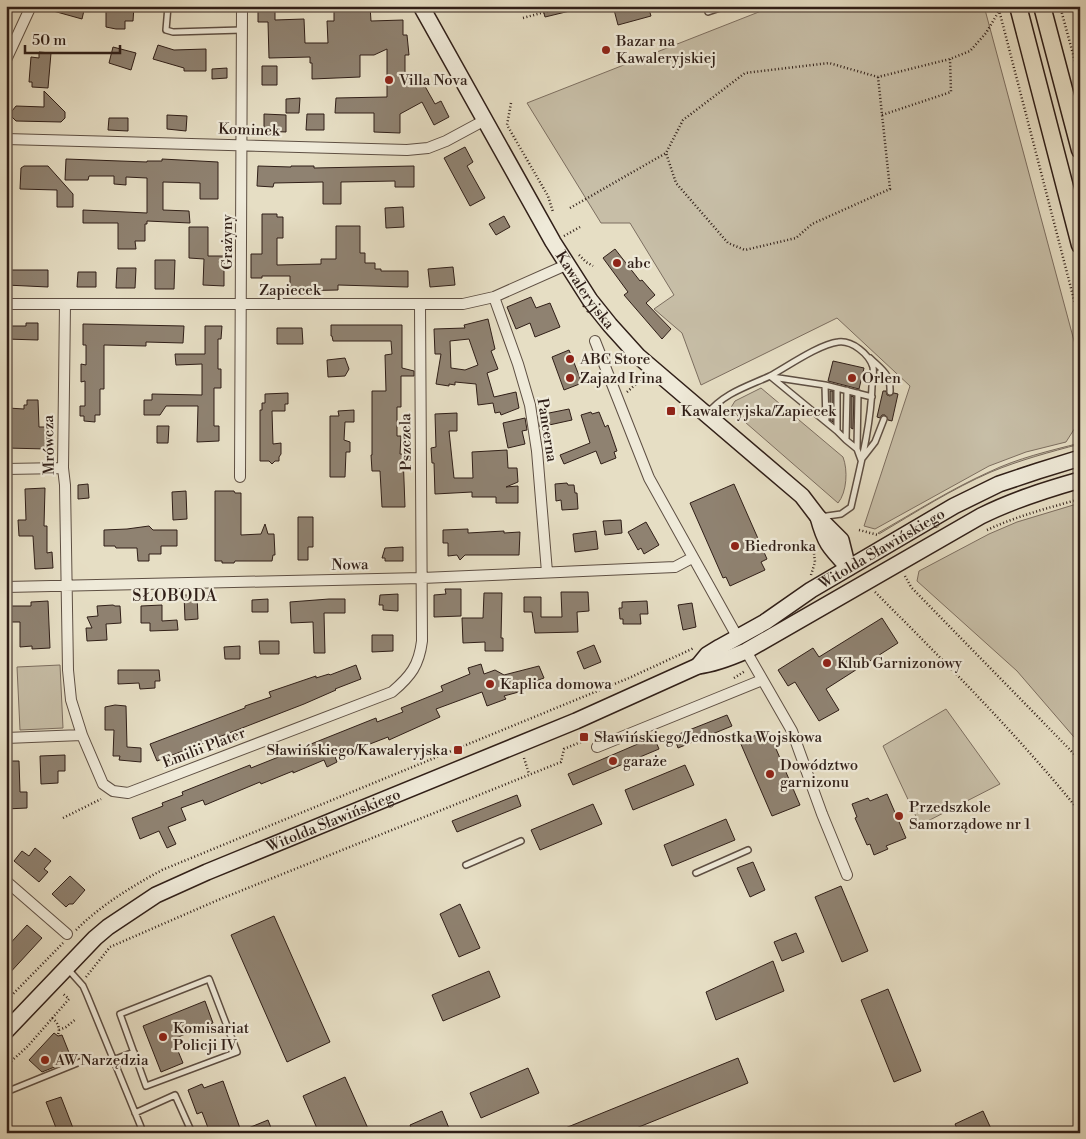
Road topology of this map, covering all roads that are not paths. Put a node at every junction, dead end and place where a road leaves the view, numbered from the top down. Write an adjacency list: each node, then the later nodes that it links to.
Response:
1 (31, 6): 10 (street)
2 (168, 6): 9 (lane)
3 (242, 6): 9 (street, Grażyny)
4 (421, 6): 12 (main road, Kawaleryjska)
5 (726, 6): 8 (lane)
6 (1018, 6): 16 (main road)
7 (1042, 6): 15 (main road)
8 (708, 12)
9 (242, 30): 14 (street, Grażyny)
10 (10, 45): 11 (street)
11 (6, 60)
12 (485, 120): 14 (street, Kominek); 17 (main road, Kawaleryjska)
13 (6, 139): 14 (street, Kominek)
14 (242, 144): 21 (street, Grażyny)
15 (1080, 150)
16 (1080, 244)
17 (566, 265): 18 (street, Zapiecek); 32 (main road, Kawaleryjska)
18 (494, 297): 22 (street, Zapiecek); 47 (street, Pancerna)
19 (6, 304): 20 (street, Zapiecek)
20 (65, 304): 21 (street, Zapiecek); 40 (street, Mrówcza)
21 (241, 304): 22 (street, Zapiecek); 42 (street, Grażyny)
22 (420, 305): 48 (street, Pszczela)
23 (595, 341): 45 (street, Kawaleryjska)
24 (867, 356): 25 (lane); 29 (lane); 31 (lane)
25 (770, 376): 26 (lane); 32 (lane); 34 (lane)
26 (825, 385): 27 (lane); 34 (lane)
27 (837, 388): 28 (lane); 35 (lane)
28 (847, 390): 30 (lane); 36 (lane)
29 (890, 392)
30 (858, 393): 31 (lane); 37 (lane)
31 (872, 397): 39 (lane)
32 (706, 414): 44 (main road, Kawaleryjska)
33 (884, 419): 39 (lane)
34 (826, 422): 35 (lane)
35 (837, 431): 36 (lane)
36 (846, 440): 37 (lane)
37 (857, 449): 39 (lane)
38 (1080, 458): 46 (main road, Witolda Sławińskiego)
39 (862, 460): 44 (lane)
40 (63, 468): 41 (street); 49 (street, Mrówcza)
41 (6, 469)
42 (240, 477)
43 (1080, 480): 51 (main road, Witolda Sławińskiego)
44 (818, 517): 46 (main road, Kawaleryjska)
45 (692, 558): 47 (street, Nowa); 52 (street, Kawaleryjska)
46 (848, 568): 51 (main road, Kawaleryjska); 52 (main road, Witolda Sławińskiego)
47 (547, 572): 48 (street, Nowa)
48 (422, 578): 49 (street, Nowa); 56 (street, Emilii Plater)
49 (67, 585): 50 (street, Nowa); 56 (street, Emilii Plater)
50 (6, 586)
51 (865, 587): 53 (main road, Witolda Sławińskiego)
52 (738, 638): 53 (main road); 54 (main road, Witolda Sławińskiego)
53 (746, 651): 54 (main road, Witolda Sławińskiego); 55 (street)
54 (698, 666): 66 (main road, Witolda Sławińskiego)
55 (761, 678): 58 (street); 63 (street)
56 (82, 735): 57 (street)
57 (6, 738)
58 (597, 747)
59 (521, 841): 61 (lane)
60 (748, 850): 62 (lane)
61 (466, 865)
62 (696, 873)
63 (847, 875)
64 (6, 880): 65 (street)
65 (66, 934)
66 (67, 967): 67 (main road, Witolda Sławińskiego); 69 (lane)
67 (6, 1031)
68 (134, 1052): 68 (lane); 69 (lane)
69 (113, 1060): 72 (lane)
70 (80, 1062): 71 (lane)
71 (6, 1092)
72 (135, 1113): 73 (lane); 74 (lane)
73 (141, 1127)
74 (192, 1133)

